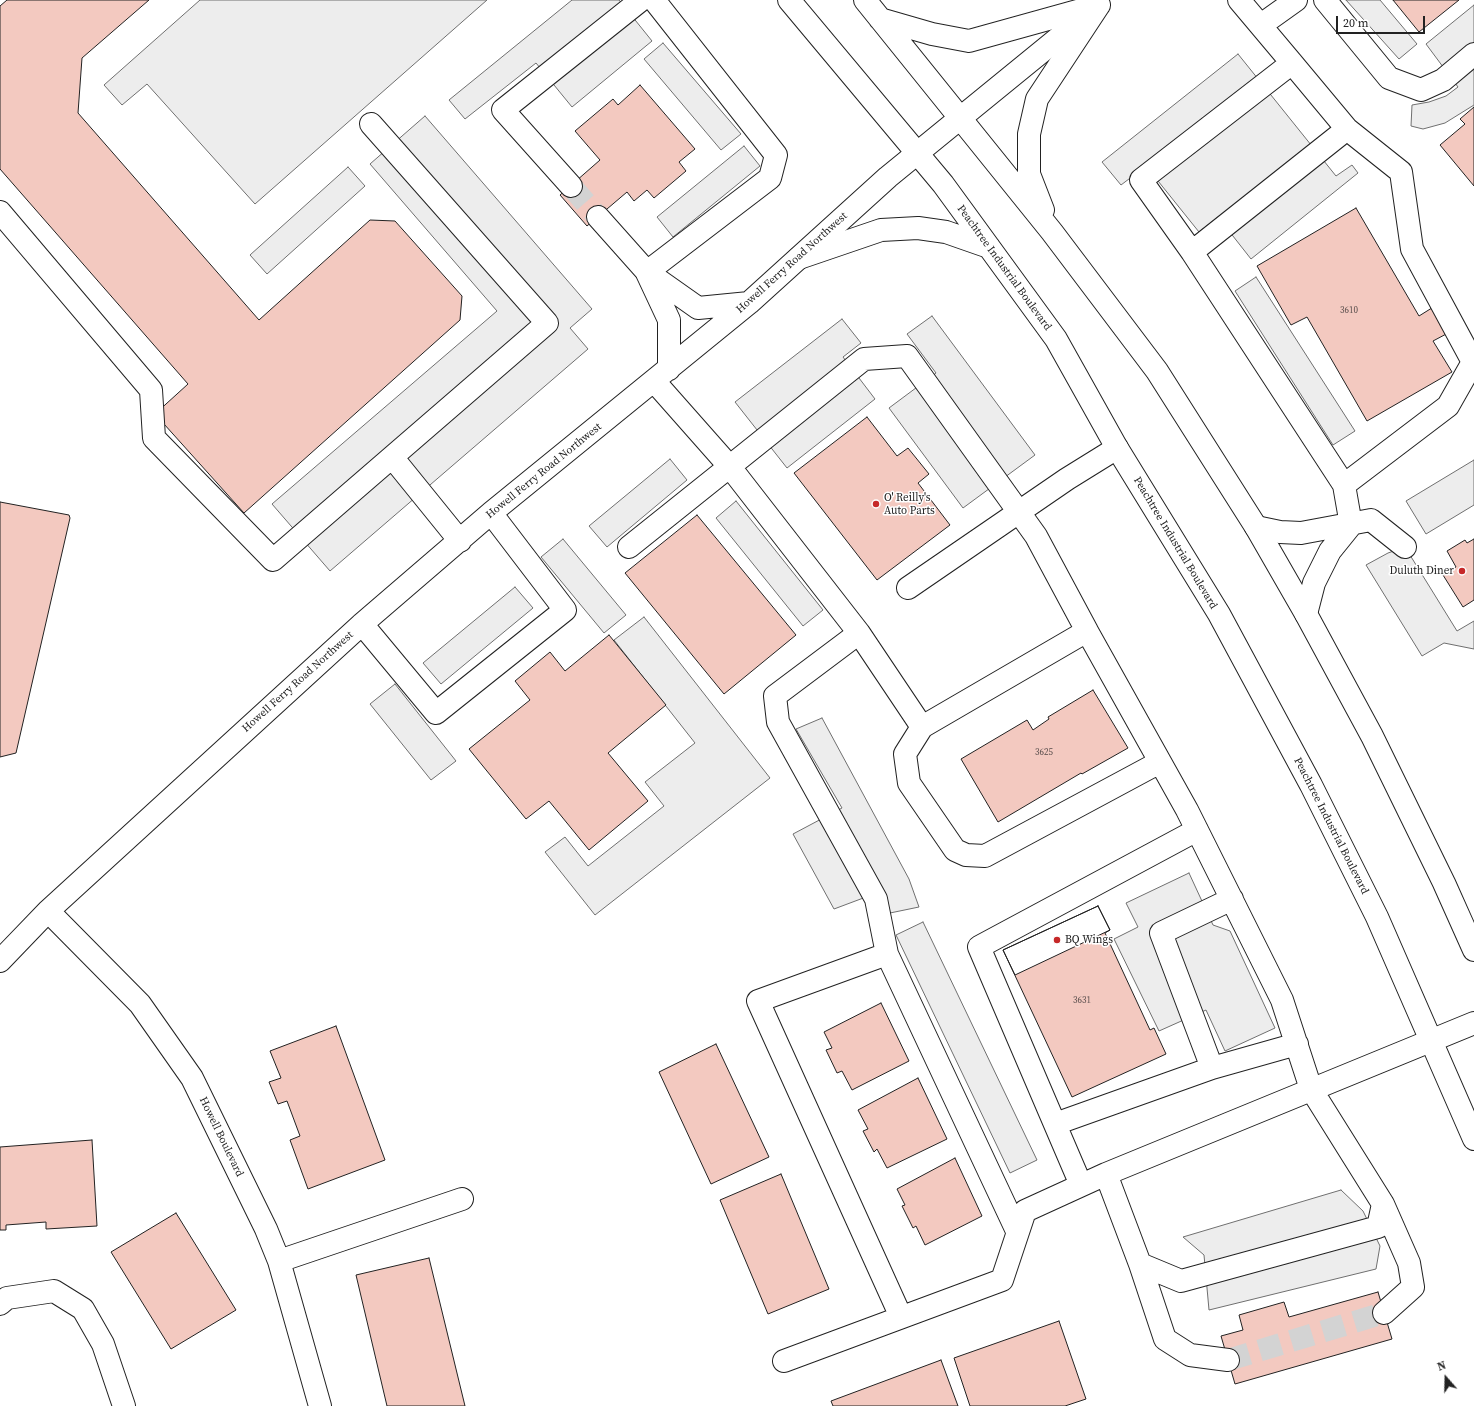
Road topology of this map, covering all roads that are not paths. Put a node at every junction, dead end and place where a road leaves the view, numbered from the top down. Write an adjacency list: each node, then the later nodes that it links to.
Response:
1 (641, 0): 17 (main road)
2 (654, 0): 24 (main road)
3 (789, 0): 16 (main road, Peachtree Industrial Boulevard)
4 (865, 0): 9 (main road)
5 (1239, 0): 10 (main road)
6 (1296, 0): 10 (main road)
7 (1325, 0): 11 (main road)
8 (1101, 2): 9 (main road); 13 (main road, Howell Ferry Road Northwest); 20 (main road)
9 (880, 19): 13 (main road)
10 (1261, 26): 12 (main road)
11 (1474, 54)
12 (1292, 63): 15 (main road); 22 (main road)
13 (959, 117): 16 (main road, Howell Ferry Road Northwest); 20 (main road)
14 (371, 124): 28 (main road)
15 (1347, 130): 22 (main road); 30 (main road)
16 (917, 153): 21 (main road, Peachtree Industrial Boulevard); 23 (main road, Howell Ferry Road Northwest)
17 (571, 186)
18 (0, 212): 28 (main road)
19 (598, 217): 24 (main road)
20 (1052, 232): 34 (main road)
21 (989, 247): 23 (main road); 27 (main road, Peachtree Industrial Boulevard)
22 (1192, 252): 30 (main road)
23 (799, 258): 25 (main road, Howell Ferry Road Northwest)
24 (647, 272): 25 (main road); 26 (main road)
25 (749, 303): 26 (main road, Howell Ferry Road Northwest)
26 (662, 375): 29 (main road); 32 (main road, Howell Ferry Road Northwest)
27 (1117, 448): 31 (main road); 52 (main road, Peachtree Industrial Boulevard)
28 (392, 457): 35 (main road)
29 (730, 467): 31 (main road); 36 (main road); 42 (main road)
30 (1344, 485): 33 (main road)
31 (1019, 512): 38 (main road); 41 (main road)
32 (491, 513): 35 (main road, Howell Ferry Road Northwest); 40 (main road)
33 (1351, 525): 34 (main road); 37 (main road); 39 (main road)
34 (1256, 527): 39 (main road)
35 (460, 541): 40 (main road, Howell Ferry Road Northwest)
36 (629, 546)
37 (1405, 546)
38 (908, 588)
39 (1306, 614): 48 (main road)
40 (362, 624): 47 (main road, Howell Ferry Road Northwest)
41 (1087, 631): 43 (main road); 44 (main road)
42 (859, 633): 43 (main road); 49 (main road)
43 (922, 727): 44 (main road)
44 (1160, 762): 45 (main road)
45 (1197, 830): 46 (main road); 56 (main road)
46 (1232, 899): 53 (main road); 54 (main road)
47 (48, 911): 50 (main road, Howell Ferry Road Northwest); 63 (main road, Howell Boulevard)
48 (1474, 950)
49 (887, 954): 62 (main road); 67 (main road)
50 (0, 961)
51 (1474, 1023): 52 (main road)
52 (1432, 1040): 55 (main road); 57 (main road, Peachtree Industrial Boulevard)
53 (1297, 1044): 54 (main road); 55 (main road)
54 (1212, 1068): 56 (main road)
55 (1311, 1089): 58 (main road); 61 (main road)
56 (1055, 1124): 59 (main road)
57 (1474, 1139)
58 (1106, 1174): 59 (main road); 64 (main road)
59 (1081, 1185): 62 (main road)
60 (462, 1199): 63 (main road)
61 (1383, 1204): 64 (main road); 66 (main road)
62 (1018, 1231): 67 (main road)
63 (279, 1261): 71 (main road, Howell Boulevard)
64 (1140, 1264): 68 (main road)
65 (0, 1304): 70 (main road)
66 (1384, 1313)
67 (901, 1317): 69 (main road)
68 (1228, 1360)
69 (784, 1361)
70 (124, 1406)
71 (320, 1406)

